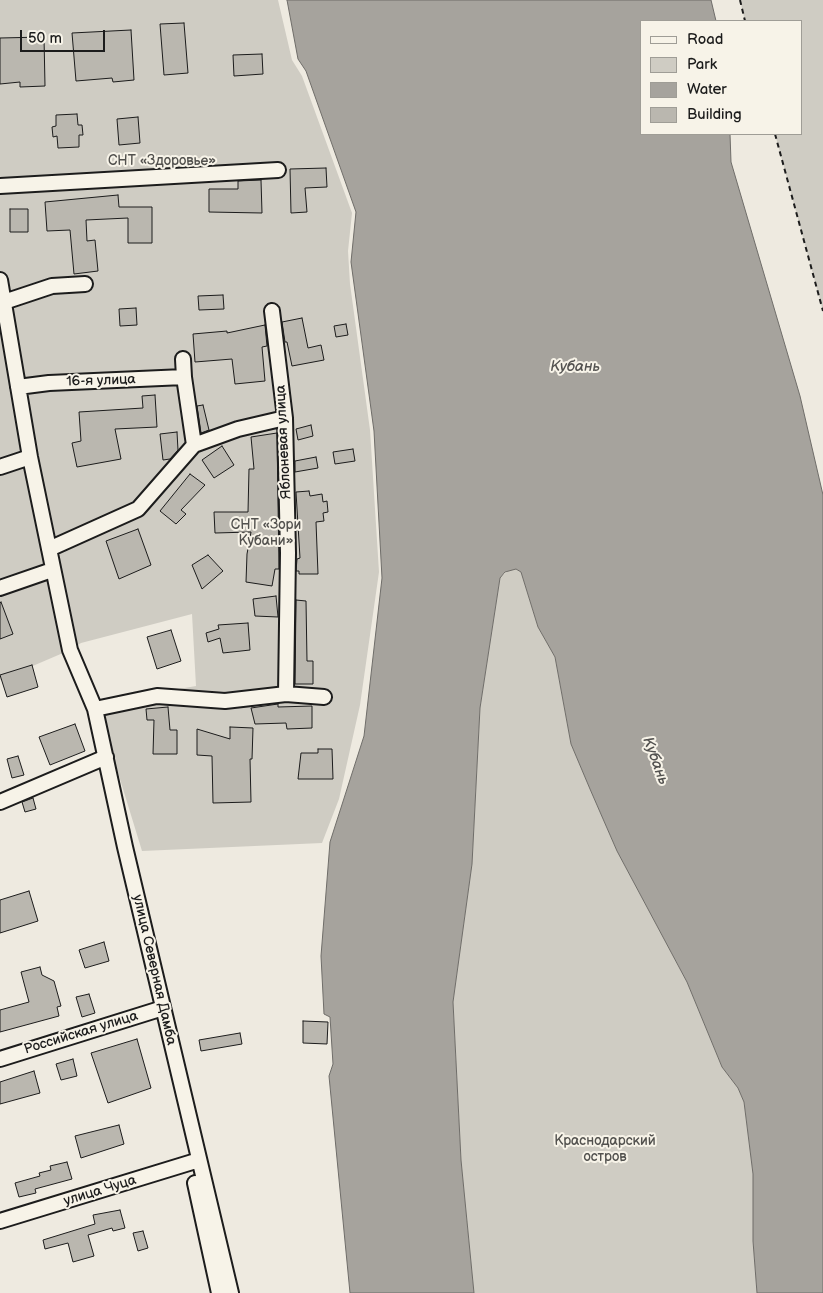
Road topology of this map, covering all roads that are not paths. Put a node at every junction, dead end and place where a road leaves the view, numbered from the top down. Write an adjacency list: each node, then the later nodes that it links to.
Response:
1 (278, 170): 2 (street)
2 (0, 186)
3 (0, 280): 5 (street, улица Северная Дамба)
4 (85, 284): 5 (street)
5 (4, 302): 7 (street, улица Северная Дамба)
6 (272, 311): 11 (street, Яблоневая улица)
7 (6, 352): 10 (street, улица Северная Дамба)
8 (183, 359): 9 (street)
9 (184, 377): 10 (street, 16-я улица); 12 (street)
10 (18, 387): 13 (street, улица Северная Дамба)
11 (285, 418): 12 (street); 18 (street, Яблоневая улица)
12 (194, 445): 15 (street)
13 (30, 456): 14 (street); 15 (street, улица Северная Дамба)
14 (0, 467)
15 (49, 549): 16 (street, улица Северная Дамба)
16 (52, 570): 17 (street); 20 (street, улица Северная Дамба)
17 (0, 588)
18 (286, 694): 19 (street); 20 (street)
19 (324, 697)
20 (95, 709): 21 (street, улица Северная Дамба)
21 (106, 757): 22 (street); 23 (street, улица Северная Дамба)
22 (0, 802)
23 (163, 1008): 24 (street, Российская улица); 25 (street, улица Северная Дамба)
24 (0, 1059)
25 (199, 1160): 26 (street, улица Чуца); 27 (street, улица Северная Дамба)
26 (0, 1221)
27 (220, 1292)

